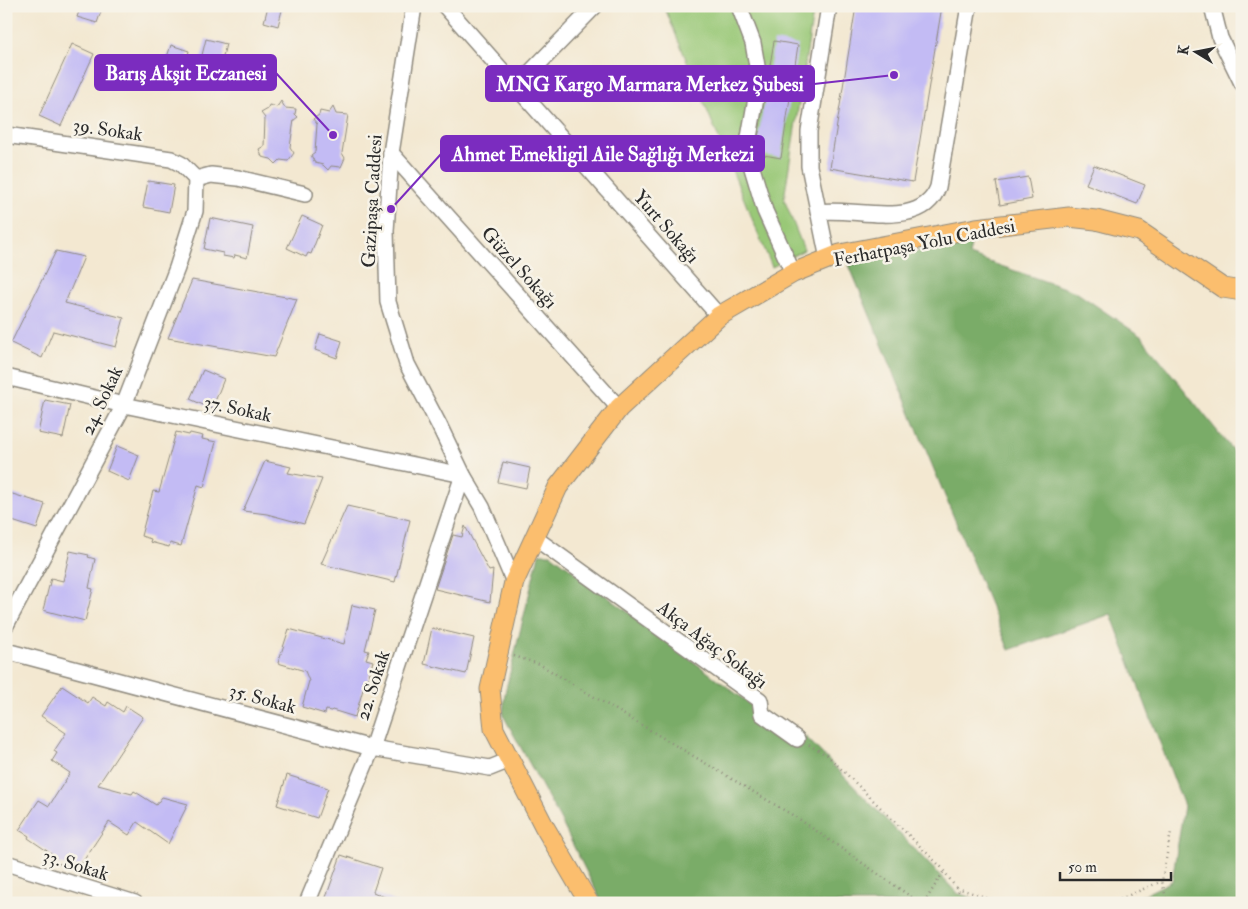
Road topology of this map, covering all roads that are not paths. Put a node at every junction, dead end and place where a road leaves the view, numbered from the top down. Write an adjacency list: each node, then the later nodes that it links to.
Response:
1 (414, 6): 11 (street, Gazipaşa Caddesi)
2 (445, 6): 9 (street, Yurt Sokağı)
3 (595, 6): 9 (street)
4 (739, 6): 16 (street)
5 (829, 6): 14 (street)
6 (970, 6): 14 (street)
7 (1212, 6): 8 (street)
8 (1242, 83)
9 (516, 86): 18 (street, Yurt Sokağı)
10 (6, 134): 12 (street, 39. Sokak)
11 (391, 154): 21 (street, Güzel Sokağı); 22 (street, Gazipaşa Caddesi)
12 (196, 179): 13 (street); 20 (street, 24. Sokak)
13 (305, 194)
14 (818, 212): 15 (street)
15 (828, 259): 16 (main road, Ferhatpaşa Yolu Caddesi); 17 (main road, Ferhatpaşa Yolu Caddesi)
16 (793, 273): 18 (main road, Ferhatpaşa Yolu Caddesi)
17 (1242, 291)
18 (719, 316): 21 (main road, Ferhatpaşa Yolu Caddesi)
19 (6, 376): 20 (street, 37. Sokak)
20 (124, 405): 22 (street, 37. Sokak); 25 (street, 24. Sokak)
21 (619, 408): 23 (main road, Ferhatpaşa Yolu Caddesi)
22 (463, 475): 24 (street, Gazipaşa Caddesi); 28 (street, 22. Sokak)
23 (535, 538): 24 (main road, Ferhatpaşa Yolu Caddesi); 27 (street, Akça Ağaç Sokağı)
24 (514, 582): 29 (main road, Ferhatpaşa Yolu Caddesi)
25 (6, 625)
26 (6, 651): 28 (street, 35. Sokak)
27 (797, 739)
28 (372, 748): 29 (street, 35. Sokak); 32 (street, 22. Sokak)
29 (510, 760): 33 (main road, Ferhatpaşa Yolu Caddesi)
30 (6, 863): 31 (street, 33. Sokak)
31 (135, 903)
32 (307, 903)
33 (589, 903)

